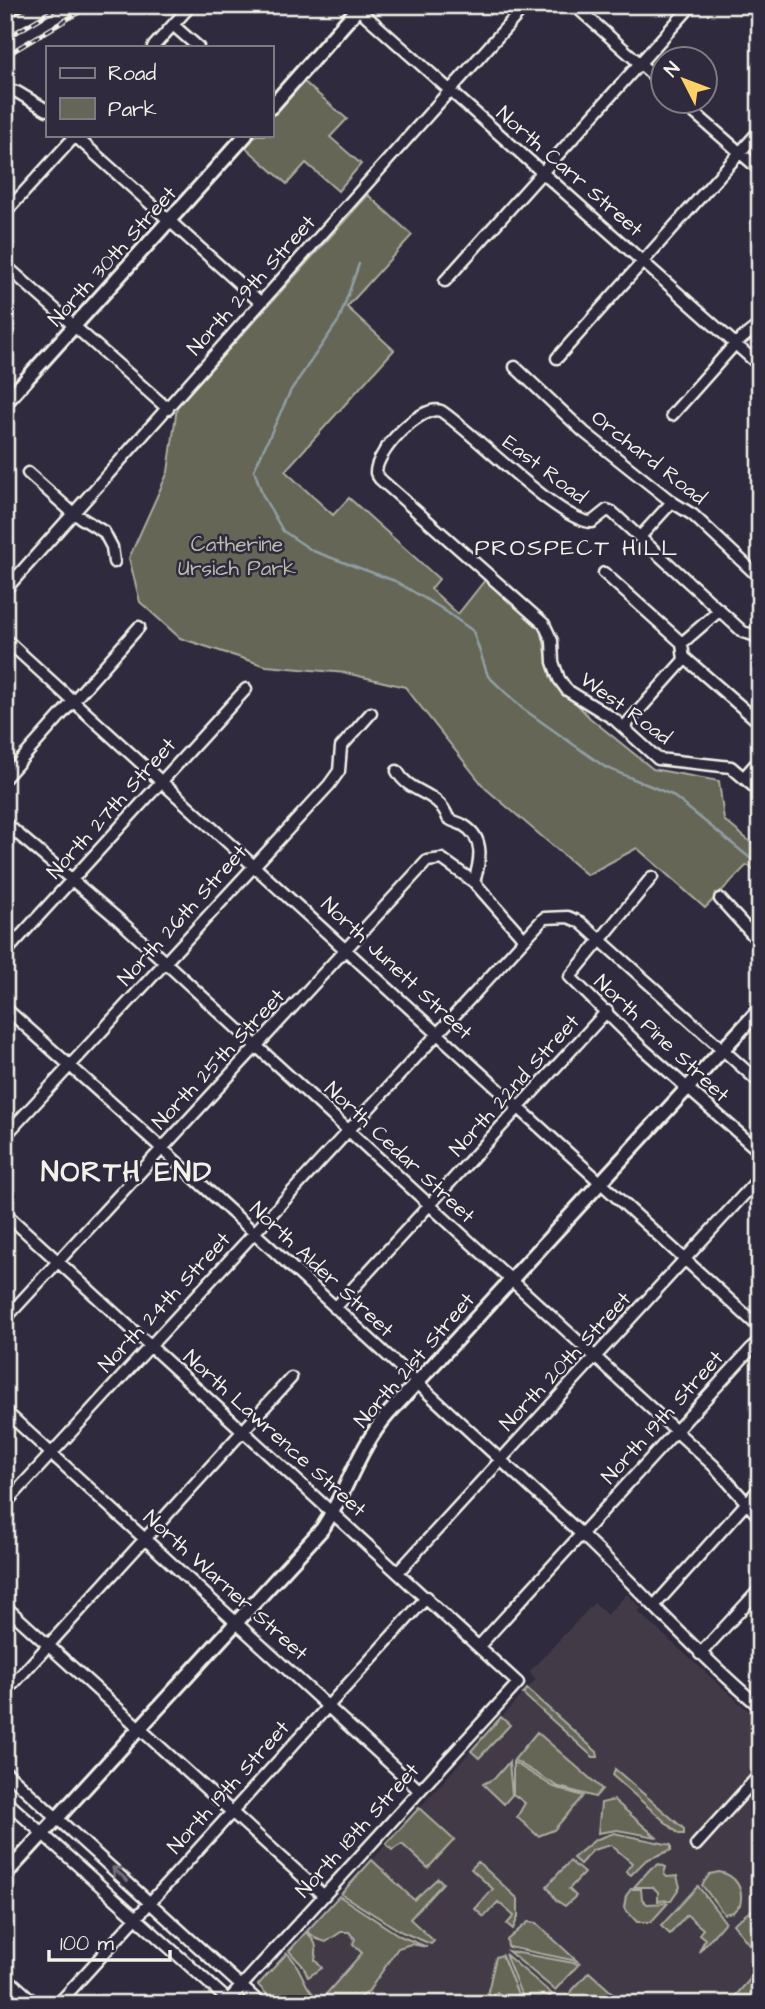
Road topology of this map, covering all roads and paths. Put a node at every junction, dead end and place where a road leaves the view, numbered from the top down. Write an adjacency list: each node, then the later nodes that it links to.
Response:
1 (46, 5): 8 (main road)
2 (191, 5): 7 (street)
3 (526, 5): 14 (street, North 29th Street)
4 (574, 5): 11 (street)
5 (692, 5): 11 (street)
6 (358, 6): 14 (street, North Carr Street); 15 (main road)
7 (173, 25): 9 (street); 10 (street)
8 (5, 29)
9 (154, 46)
10 (197, 46)
11 (639, 64): 12 (street); 24 (street)
12 (650, 74)
13 (5, 89): 16 (street)
14 (449, 91): 24 (street, North Carr Street); 30 (street, North 29th Street)
15 (273, 105)
16 (46, 109)
17 (698, 116): 22 (street)
18 (760, 130): 22 (street)
19 (74, 136): 25 (street)
20 (76, 136): 26 (street)
21 (245, 136): 26 (main road, North 30th Street)
22 (740, 153): 23 (street); 27 (street)
23 (760, 170)
24 (542, 173): 27 (street, North Carr Street); 29 (street)
25 (5, 213)
26 (170, 221): 30 (street); 32 (main road, North 30th Street)
27 (643, 261): 33 (street, North Carr Street); 34 (street)
28 (5, 265): 32 (street)
29 (444, 281)
30 (261, 303): 38 (street, North 29th Street)
31 (760, 324): 33 (street)
32 (74, 326): 37 (main road, North 30th Street); 38 (street)
33 (736, 344): 35 (street, North Carr Street); 39 (street)
34 (556, 358)
35 (760, 366)
36 (515, 367): 42 (street, Orchard Road)
37 (5, 403)
38 (168, 409): 43 (street, North 29th Street)
39 (672, 415)
40 (28, 473): 43 (street)
41 (376, 473): 44 (street, East Road); 59 (street, West Road)
42 (672, 502): 44 (street); 47 (street, Orchard Road)
43 (73, 513): 45 (street); 48 (street, North 29th Street)
44 (640, 537): 49 (street, East Road)
45 (114, 562)
46 (604, 573): 53 (street)
47 (760, 578)
48 (5, 590)
49 (720, 610): 51 (street, East Road); 53 (street)
50 (139, 627): 56 (street)
51 (760, 637)
52 (5, 639): 56 (street, North Junett Street)
53 (682, 643): 54 (street)
54 (685, 658): 58 (street); 59 (street)
55 (246, 689): 64 (street, North 27th Street)
56 (74, 701): 63 (street); 64 (street, North Junett Street)
57 (371, 713): 67 (street, North 26th Street)
58 (760, 723)
59 (624, 727): 62 (street, West Road)
60 (760, 759): 62 (street)
61 (397, 771): 70 (street)
62 (745, 776): 65 (street)
63 (5, 778)
64 (162, 780): 67 (street, North Junett Street); 69 (street, North 27th Street)
65 (760, 792)
66 (5, 823): 69 (street, North Cedar Street)
67 (255, 864): 75 (street, North Junett Street); 77 (street, North 26th Street)
68 (652, 877): 72 (street)
69 (71, 880): 76 (street, North 27th Street); 77 (street, North Cedar Street)
70 (474, 882): 73 (street); 75 (street, North 25th Street)
71 (720, 899): 74 (street)
72 (600, 938): 73 (street, North 24th Street); 80 (street, North Pine Street); 83 (street)
73 (524, 939): 81 (street, North 24th Street)
74 (760, 943)
75 (346, 948): 81 (street, North Junett Street); 82 (street, North 25th Street)
76 (5, 953)
77 (164, 965): 82 (street, North Cedar Street); 84 (street, North 26th Street)
78 (5, 1007): 84 (street, North Alder Street)
79 (760, 1009): 83 (main road, North 21st Street)
80 (607, 1012): 86 (street, North Pine Street); 87 (street, North 22nd Street)
81 (438, 1033): 87 (street, North Junett Street); 88 (street, North 24th Street)
82 (256, 1045): 88 (street, North Cedar Street); 90 (street, North 25th Street)
83 (722, 1050): 85 (street); 86 (main road, North 21st Street)
84 (69, 1065): 89 (street, North 26th Street); 90 (street, North Alder Street)
85 (760, 1083)
86 (687, 1088): 91 (street, North Pine Street); 93 (main road, North 21st Street)
87 (519, 1107): 93 (street, North Junett Street); 94 (street, North 22nd Street)
88 (347, 1131): 94 (street, North Cedar Street); 96 (street, North 24th Street)
89 (5, 1136)
90 (162, 1148): 96 (street, North Alder Street); 98 (street, North 25th Street)
91 (760, 1152)
92 (760, 1177): 97 (street, North 20th Street)
93 (600, 1184): 97 (street, North Junett Street); 99 (main road, North 21st Street)
94 (430, 1206): 99 (street, North Cedar Street); 100 (street, North 22nd Street)
95 (5, 1213): 98 (street, North Lawrence Street)
96 (254, 1232): 100 (street, North Alder Street); 104 (street, North 24th Street)
97 (685, 1259): 102 (street, North Junett Street); 105 (street, North 20th Street)
98 (58, 1261): 101 (street, North 25th Street); 104 (street, North Lawrence Street)
99 (511, 1281): 105 (street, North Cedar Street); 107 (main road, North 21st Street)
100 (335, 1308): 107 (street, North Alder Street)
101 (5, 1320)
102 (760, 1328)
103 (760, 1339): 110 (street, North 19th Street)
104 (150, 1345): 109 (street, North Lawrence Street); 111 (street, North 24th Street)
105 (594, 1358): 110 (street, North Cedar Street); 112 (street, North 20th Street)
106 (291, 1378): 109 (street)
107 (417, 1384): 112 (street, North Alder Street); 116 (main road, North 21st Street)
108 (5, 1411): 111 (street, North Warner Street)
109 (244, 1430): 116 (street, North Lawrence Street); 119 (street)
110 (675, 1432): 114 (street, North Cedar Street); 118 (street, North 19th Street)
111 (51, 1453): 115 (street, North 24th Street); 119 (street, North Warner Street)
112 (500, 1460): 118 (street, North Alder Street); 120 (street, North 20th Street)
113 (760, 1488): 114 (street)
114 (747, 1502): 117 (street, North Cedar Street); 124 (street)
115 (5, 1504)
116 (334, 1512): 120 (street, North Lawrence Street); 125 (main road, North 21st Street)
117 (760, 1518)
118 (581, 1534): 124 (street, North Alder Street); 127 (street, North 19th Street)
119 (145, 1538): 125 (street, North Warner Street); 126 (street)
120 (399, 1571): 122 (street, North Lawrence Street)
121 (760, 1589): 128 (street)
122 (428, 1597): 127 (street, North Lawrence Street); 131 (street, North 19th Street)
123 (5, 1606): 126 (street)
124 (654, 1606): 128 (street, North Alder Street)
125 (237, 1621): 131 (street, North Warner Street); 133 (main road, North 21st Street)
126 (48, 1645): 130 (street); 133 (street)
127 (481, 1645): 129 (street, North Lawrence Street)
128 (700, 1654): 132 (street, North Alder Street)
129 (518, 1683): 136 (street, North 18th Street)
130 (5, 1693)
131 (329, 1705): 136 (street, North Warner Street); 138 (street, North 19th Street)
132 (760, 1707)
133 (139, 1728): 138 (street); 139 (main road, North 21st Street)
134 (5, 1772): 139 (street)
135 (760, 1774): 141 (street)
136 (419, 1790): 143 (street, North 18th Street)
137 (5, 1800): 140 (street)
138 (231, 1812): 143 (street); 144 (street, North 19th Street)
139 (56, 1818): 140 (main road, North 21st Street); 144 (street, one-way to 139)
140 (43, 1833): 142 (main road, North 21st Street); 145 (street)
141 (696, 1844)
142 (5, 1875)
143 (323, 1895): 147 (street, North 18th Street)
144 (150, 1901): 145 (street, North 19th Street); 147 (street)
145 (136, 1917): 148 (street); 150 (street, North 19th Street)
146 (5, 1976): 149 (street)
147 (242, 1986): 148 (street, North 18th Street); 151 (street)
148 (228, 2003)
149 (36, 2004)
150 (58, 2004)
151 (261, 2004)

